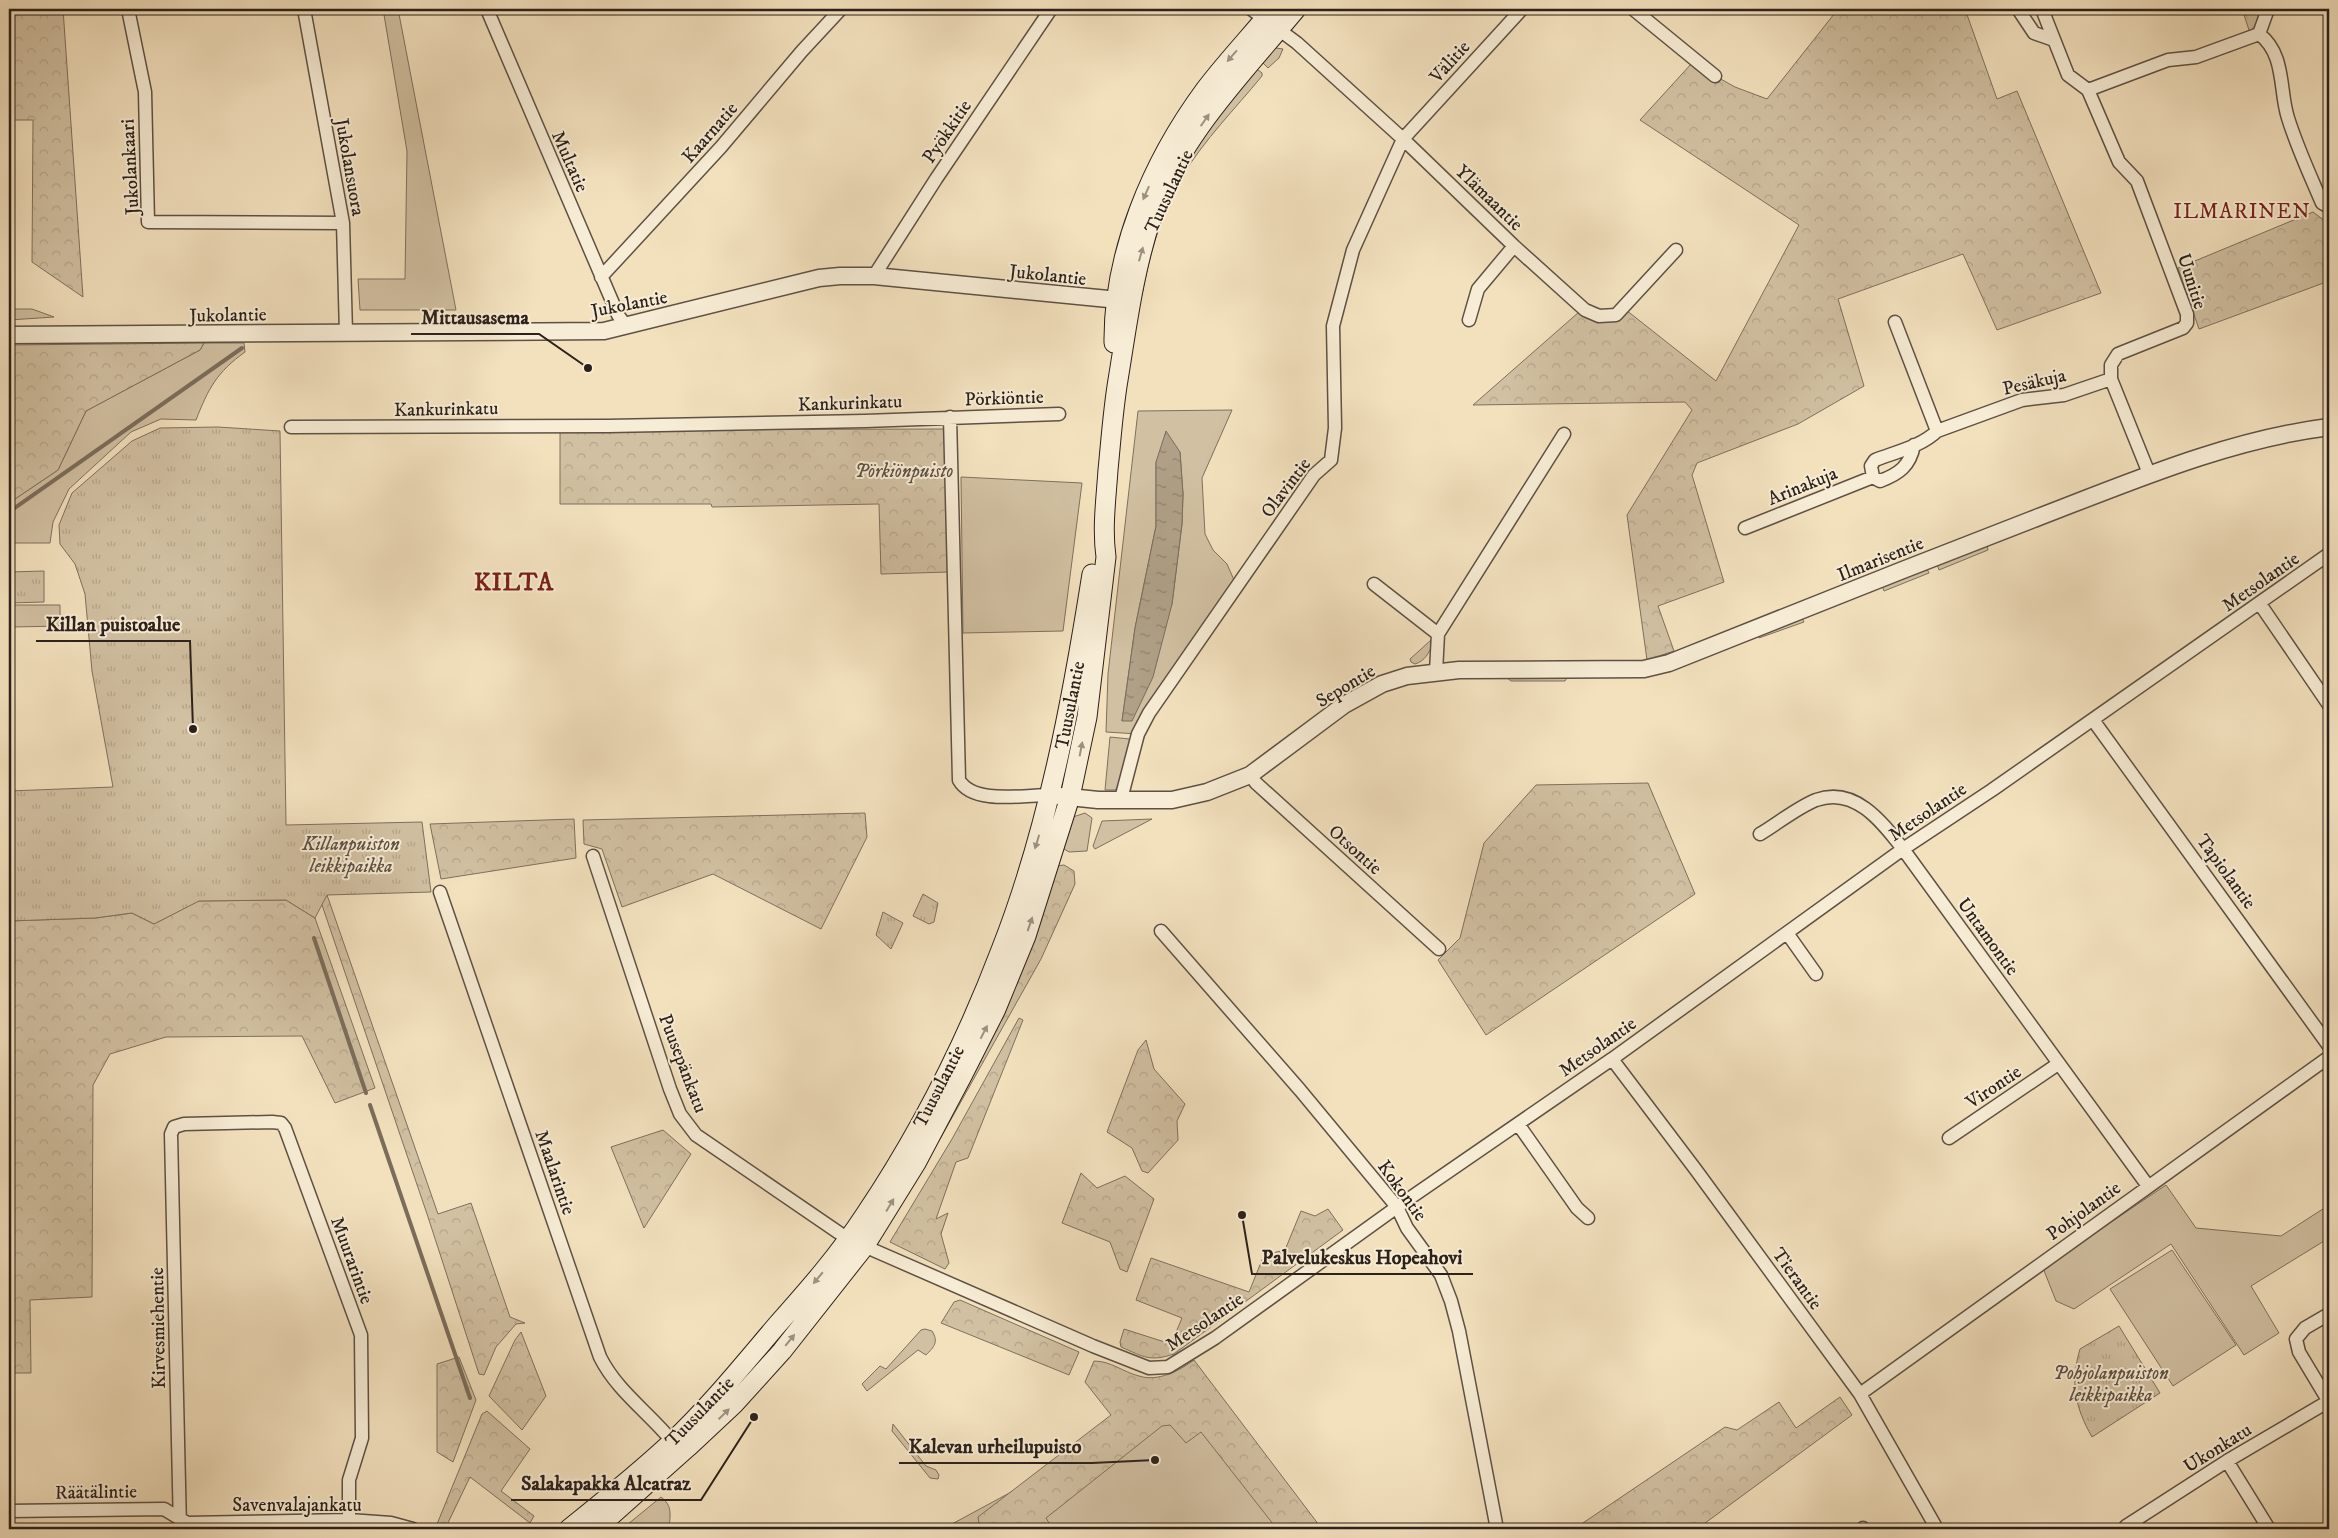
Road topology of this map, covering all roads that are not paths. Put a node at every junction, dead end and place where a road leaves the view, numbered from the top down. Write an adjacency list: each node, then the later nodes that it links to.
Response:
1 (128, 9): 19 (street, Jukolankaari)
2 (304, 9): 19 (street, Jukolansuora)
3 (490, 9): 23 (street, Multatie)
4 (841, 9): 23 (street, Kaarnatie)
5 (1051, 9): 22 (street, Pyökkitie)
6 (1296, 9): 12 (main road, Tuusulantie)
7 (1522, 9): 17 (street, Välitie)
8 (1633, 9): 15 (street)
9 (2018, 9): 14 (street)
10 (2042, 9): 14 (street)
11 (2268, 9): 13 (street)
12 (1267, 17): 17 (street, Ylämaantie); 24 (main road, Tuusulantie)
13 (2259, 34): 16 (street); 18 (street)
14 (2054, 40): 16 (street)
15 (1715, 76)
16 (2088, 90): 30 (street, Uunitie)
17 (1403, 139): 20 (street, Ylämaantie); 52 (street, Olavintie)
18 (2329, 208)
19 (343, 223): 28 (street, Jukolansuora)
20 (1514, 246): 21 (street, Ylämaantie); 25 (street)
21 (1676, 250)
22 (874, 276): 24 (street, Jukolantie); 27 (street, Jukolantie)
23 (601, 277): 27 (street, Multatie)
24 (1124, 301): 41 (main road, Tuusulantie)
25 (1468, 320)
26 (1895, 322): 35 (street)
27 (626, 326): 28 (street, Jukolantie)
28 (346, 333): 29 (street, Jukolantie)
29 (9, 335)
30 (2111, 380): 35 (street, Pesäkuja); 38 (street)
31 (1059, 414): 32 (street, Pörkiöntie)
32 (950, 417): 33 (street, Kankurinkatu); 50 (street)
33 (291, 427)
34 (2329, 427): 38 (street, Ilmarisentie)
35 (1937, 431): 37 (street, Pesäkuja)
36 (1564, 434): 45 (street)
37 (1914, 445): 39 (street, Pesäkuja); 39 (street)
38 (2150, 476): 46 (street, Ilmarisentie)
39 (1873, 477): 40 (street, Arinakuja)
40 (1745, 528)
41 (1103, 531): 50 (main road, Tuusulantie); 51 (main road, Tuusulantie, one-way to 41)
42 (2329, 554): 44 (street, Metsolantie)
43 (1374, 584): 45 (street)
44 (2260, 604): 47 (street); 48 (street, Metsolantie)
45 (1438, 634): 46 (street)
46 (1436, 672): 49 (street, Sepontie)
47 (2329, 705)
48 (2093, 720): 54 (street, Metsolantie); 61 (street, Tapiolantie)
49 (1250, 775): 52 (street, Sepontie); 59 (street, Otsontie)
50 (1050, 795): 51 (street, Sepontie); 71 (main road, Tuusulantie, one-way to 71)
51 (1070, 797): 52 (street, Sepontie); 71 (main road, Tuusulantie, one-way to 51)
52 (1121, 799)
53 (1760, 834): 54 (street, Untamontie)
54 (1903, 849): 58 (street, Metsolantie); 64 (street, Untamontie)
55 (593, 856): 71 (street, Puusepänkatu)
56 (440, 892): 75 (street, Maalarintie)
57 (1161, 931): 69 (street, Kokontie)
58 (1787, 933): 60 (street); 63 (street, Metsolantie)
59 (1439, 949)
60 (1816, 974)
61 (2329, 1046)
62 (2329, 1057): 68 (street, Pohjolantie)
63 (1612, 1060): 65 (street, Metsolantie); 73 (street, Tierantie)
64 (2058, 1064): 67 (street, Virontie); 68 (street, Untamontie)
65 (1518, 1124): 69 (street, Metsolantie); 70 (street)
66 (174, 1127): 78 (street, Muurarintie); 79 (street, Kirvesmiehentie)
67 (1950, 1138)
68 (2148, 1186): 73 (street, Pohjolantie)
69 (1397, 1207): 71 (street, Metsolantie); 84 (street, Kokontie)
70 (1588, 1218)
71 (856, 1243): 75 (main road, Tuusulantie, one-way to 75); 83 (main road, Tuusulantie, one-way to 71)
72 (2329, 1314): 74 (street)
73 (1860, 1394): 85 (street, Tierantie)
74 (2329, 1401): 76 (street, Ukonkatu)
75 (672, 1442): 82 (main road, Tuusulantie)
76 (2227, 1461): 80 (street, Ukonkatu); 86 (street)
77 (9, 1511): 79 (street, Räätälintie)
78 (349, 1520): 79 (street, Savenvalajankatu); 81 (street, Savenvalajankatu)
79 (180, 1524)
80 (2127, 1528)
81 (413, 1529)
82 (569, 1529)
83 (596, 1529)
84 (1498, 1529)
85 (1937, 1529)
86 (2269, 1529)

